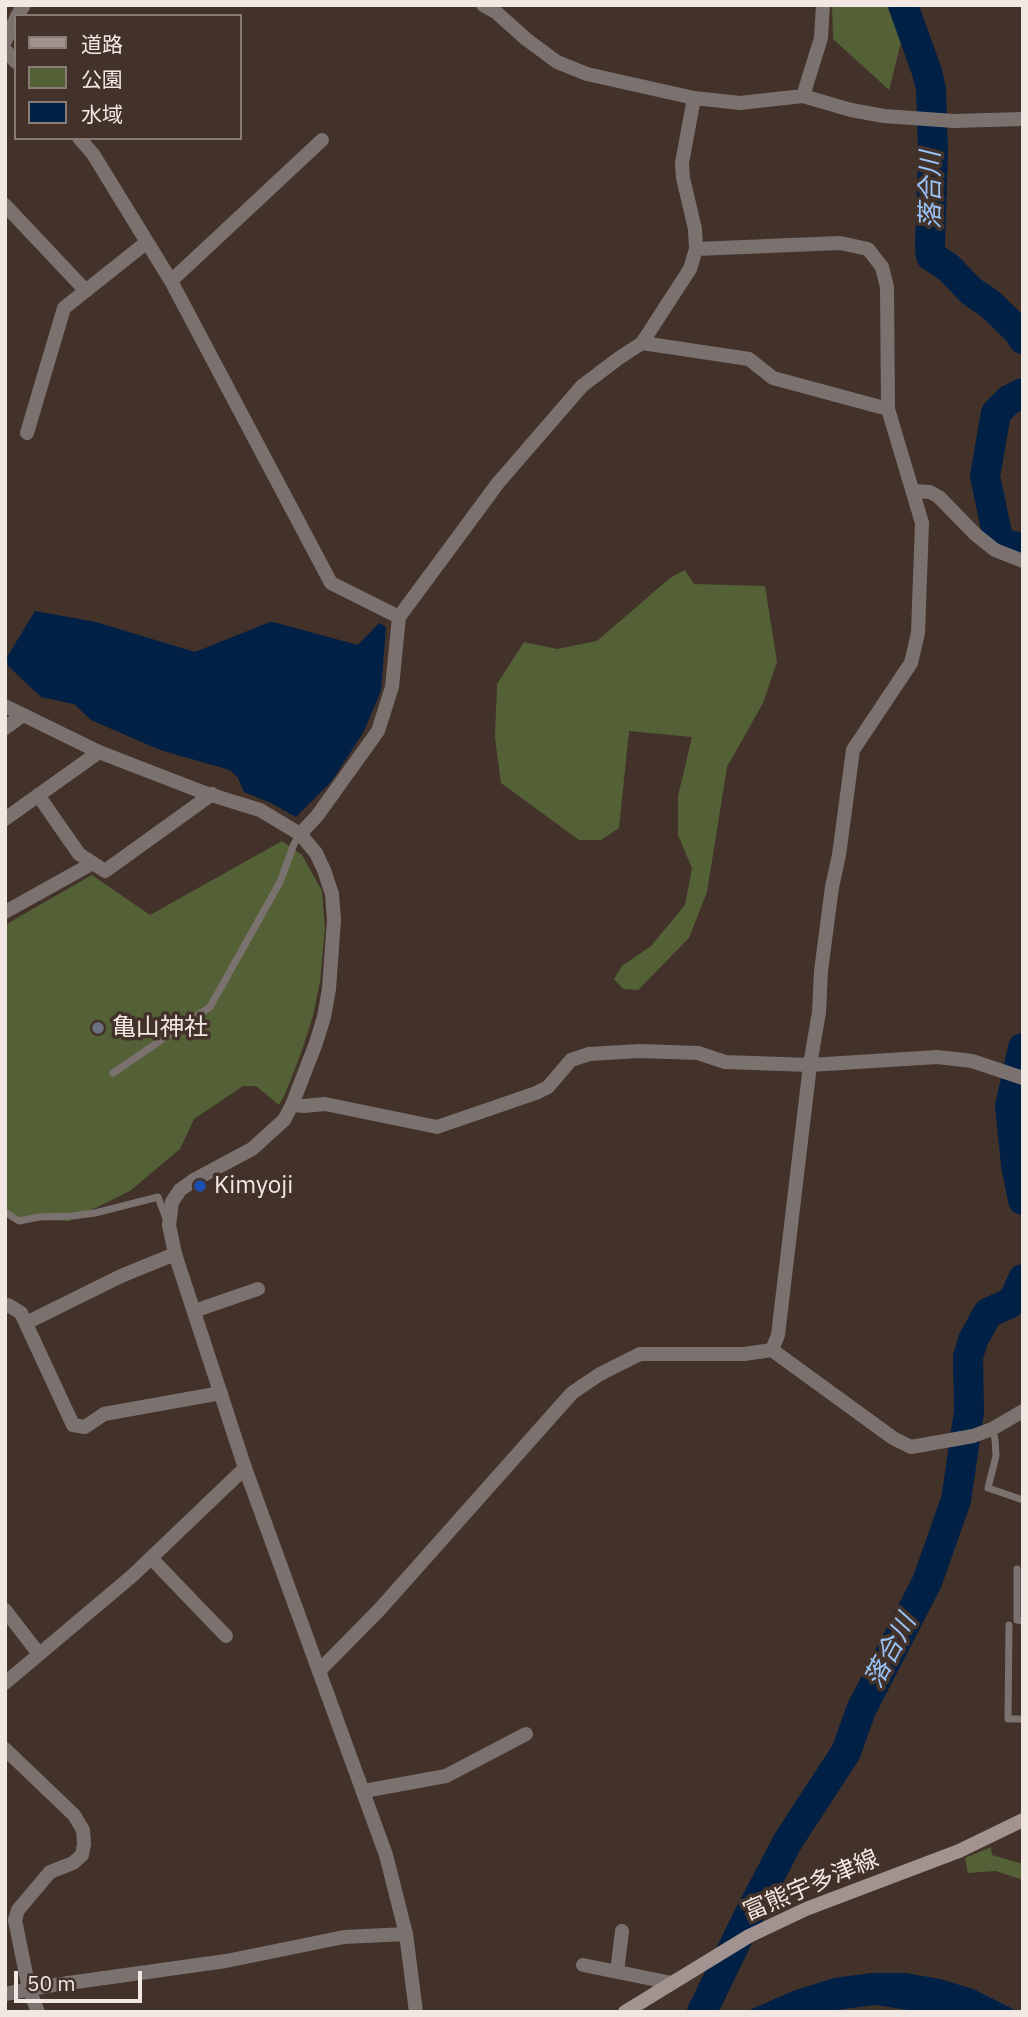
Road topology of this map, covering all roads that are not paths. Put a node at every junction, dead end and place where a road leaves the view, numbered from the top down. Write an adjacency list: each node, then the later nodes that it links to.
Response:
1 (483, 5): 6 (street)
2 (823, 5): 5 (street)
3 (14, 21): 4 (street)
4 (5, 41)
5 (803, 96): 6 (street); 7 (street)
6 (694, 98): 12 (street)
7 (1023, 119)
8 (81, 140): 11 (street)
9 (323, 140): 13 (street)
10 (5, 205): 14 (street)
11 (147, 242): 13 (street); 14 (street)
12 (696, 249): 15 (street); 16 (street)
13 (172, 281): 20 (street)
14 (86, 291): 17 (street)
15 (642, 343): 16 (street); 20 (street)
16 (888, 410): 18 (street)
17 (27, 433)
18 (914, 491): 19 (street); 31 (street)
19 (1023, 561)
20 (399, 617): 28 (street)
21 (5, 706): 22 (street)
22 (23, 715): 23 (street); 24 (street)
23 (5, 728)
24 (99, 752): 25 (street); 26 (street)
25 (212, 794): 28 (street); 29 (street)
26 (38, 795): 27 (street); 29 (street)
27 (5, 819)
28 (300, 834): 32 (lane); 34 (street)
29 (93, 863): 30 (street)
30 (5, 912)
31 (810, 1065): 33 (street); 34 (street); 42 (street)
32 (113, 1073)
33 (1017, 1076)
34 (292, 1105): 36 (street)
35 (5, 1212): 36 (lane)
36 (169, 1225): 37 (street)
37 (175, 1254): 40 (street); 41 (street)
38 (258, 1289): 40 (street)
39 (5, 1306): 41 (street)
40 (194, 1311): 43 (street)
41 (26, 1323): 43 (street)
42 (772, 1350): 45 (street); 55 (street)
43 (221, 1393): 46 (street)
44 (1023, 1411): 45 (street)
45 (992, 1429): 47 (lane)
46 (245, 1468): 48 (street); 55 (street)
47 (1023, 1500)
48 (150, 1558): 53 (street); 54 (street)
49 (1017, 1569): 51 (lane)
50 (5, 1610): 54 (street)
51 (1023, 1620)
52 (1009, 1625): 57 (lane)
53 (226, 1636)
54 (39, 1654): 56 (street)
55 (319, 1671): 60 (street)
56 (5, 1683)
57 (1023, 1719)
58 (526, 1734): 60 (street)
59 (5, 1749): 67 (street)
60 (364, 1791): 63 (street)
61 (1023, 1819): 66 (main road, 富熊宇多津線)
62 (622, 1931): 65 (street)
63 (406, 1934): 67 (street); 70 (street)
64 (583, 1965): 65 (street)
65 (617, 1972): 66 (street)
66 (672, 1983): 71 (main road, 富熊宇多津線)
67 (29, 1989): 68 (street); 69 (street)
68 (5, 1994)
69 (38, 2012)
70 (416, 2012)
71 (625, 2012)

